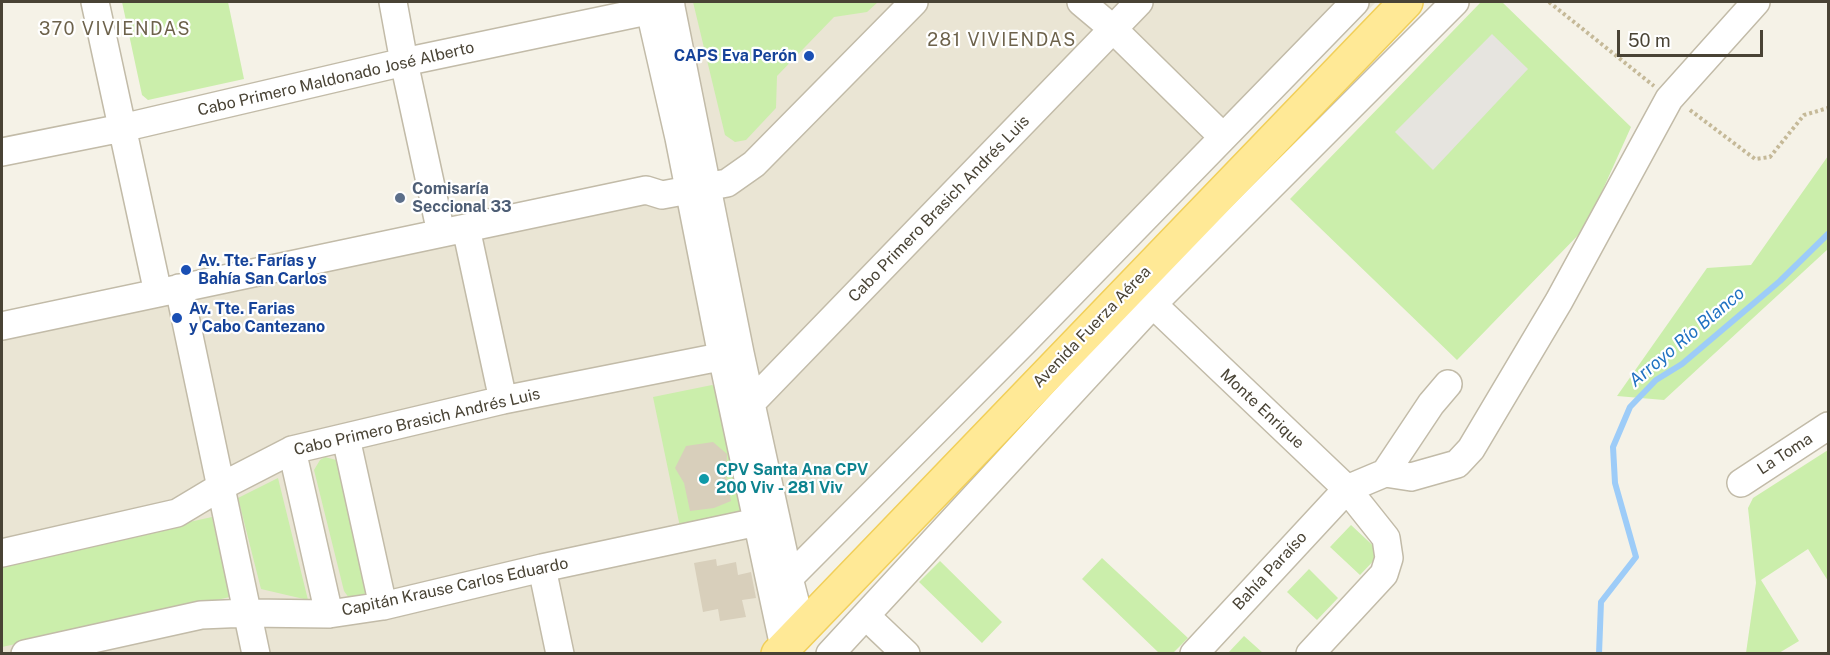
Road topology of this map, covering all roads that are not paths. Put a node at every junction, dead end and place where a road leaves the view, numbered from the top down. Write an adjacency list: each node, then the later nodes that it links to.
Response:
1 (95, 2): 13 (street)
2 (393, 2): 12 (street)
3 (914, 2): 16 (street)
4 (1081, 2): 11 (street)
5 (1139, 2): 11 (street, Cabo Primero Brasich Andrés Luis)
6 (1355, 2): 14 (street)
7 (1406, 2): 19 (main road, Avenida Fuerza Aérea)
8 (1455, 2): 19 (street)
9 (1756, 2): 28 (street)
10 (660, 5): 12 (street, Cabo Primero Maldonado José Alberto); 16 (street)
11 (1112, 28): 14 (street); 24 (street, Cabo Primero Brasich Andrés Luis)
12 (404, 62): 13 (street, Cabo Primero Maldonado José Alberto); 17 (street)
13 (122, 128): 15 (street, Cabo Primero Maldonado José Alberto); 18 (street)
14 (1223, 137): 35 (street)
15 (2, 152)
16 (697, 179): 17 (street); 21 (street)
17 (454, 230): 18 (street); 23 (street)
18 (169, 290): 20 (street); 30 (street)
19 (1142, 295): 31 (street, Monte Enrique); 39 (street); 40 (main road, Avenida Fuerza Aérea)
20 (2, 326)
21 (731, 354): 23 (street, Cabo Primero Brasich Andrés Luis); 24 (street)
22 (1448, 384): 28 (street)
23 (503, 400): 26 (street, Cabo Primero Brasich Andrés Luis)
24 (742, 406): 32 (street)
25 (1828, 426): 29 (street, La Toma)
26 (346, 438): 27 (street, Cabo Primero Brasich Andrés Luis); 36 (street)
27 (292, 450): 30 (street, Cabo Primero Brasich Andrés Luis); 38 (street)
28 (1385, 473): 31 (street)
29 (1741, 483)
30 (222, 486): 33 (street, Cabo Primero Brasich Andrés Luis); 37 (street)
31 (1347, 489): 46 (street, Bahía Paraíso); 47 (street, Monte Enrique)
32 (767, 520): 34 (street, Capitán Krause Carlos Eduardo); 35 (street); 40 (street)
33 (2, 553)
34 (542, 568): 36 (street, Capitán Krause Carlos Eduardo); 43 (street)
35 (789, 578): 40 (street)
36 (383, 606): 38 (street, Capitán Krause Carlos Eduardo)
37 (248, 613): 38 (street, Capitán Krause Carlos Eduardo); 41 (street, Capitán Krause Carlos Eduardo); 42 (street)
38 (329, 614)
39 (866, 616): 44 (street); 45 (street)
40 (788, 643)
41 (25, 654)
42 (256, 654)
43 (560, 654)
44 (830, 654)
45 (906, 654)
46 (1194, 654)
47 (1310, 654)

